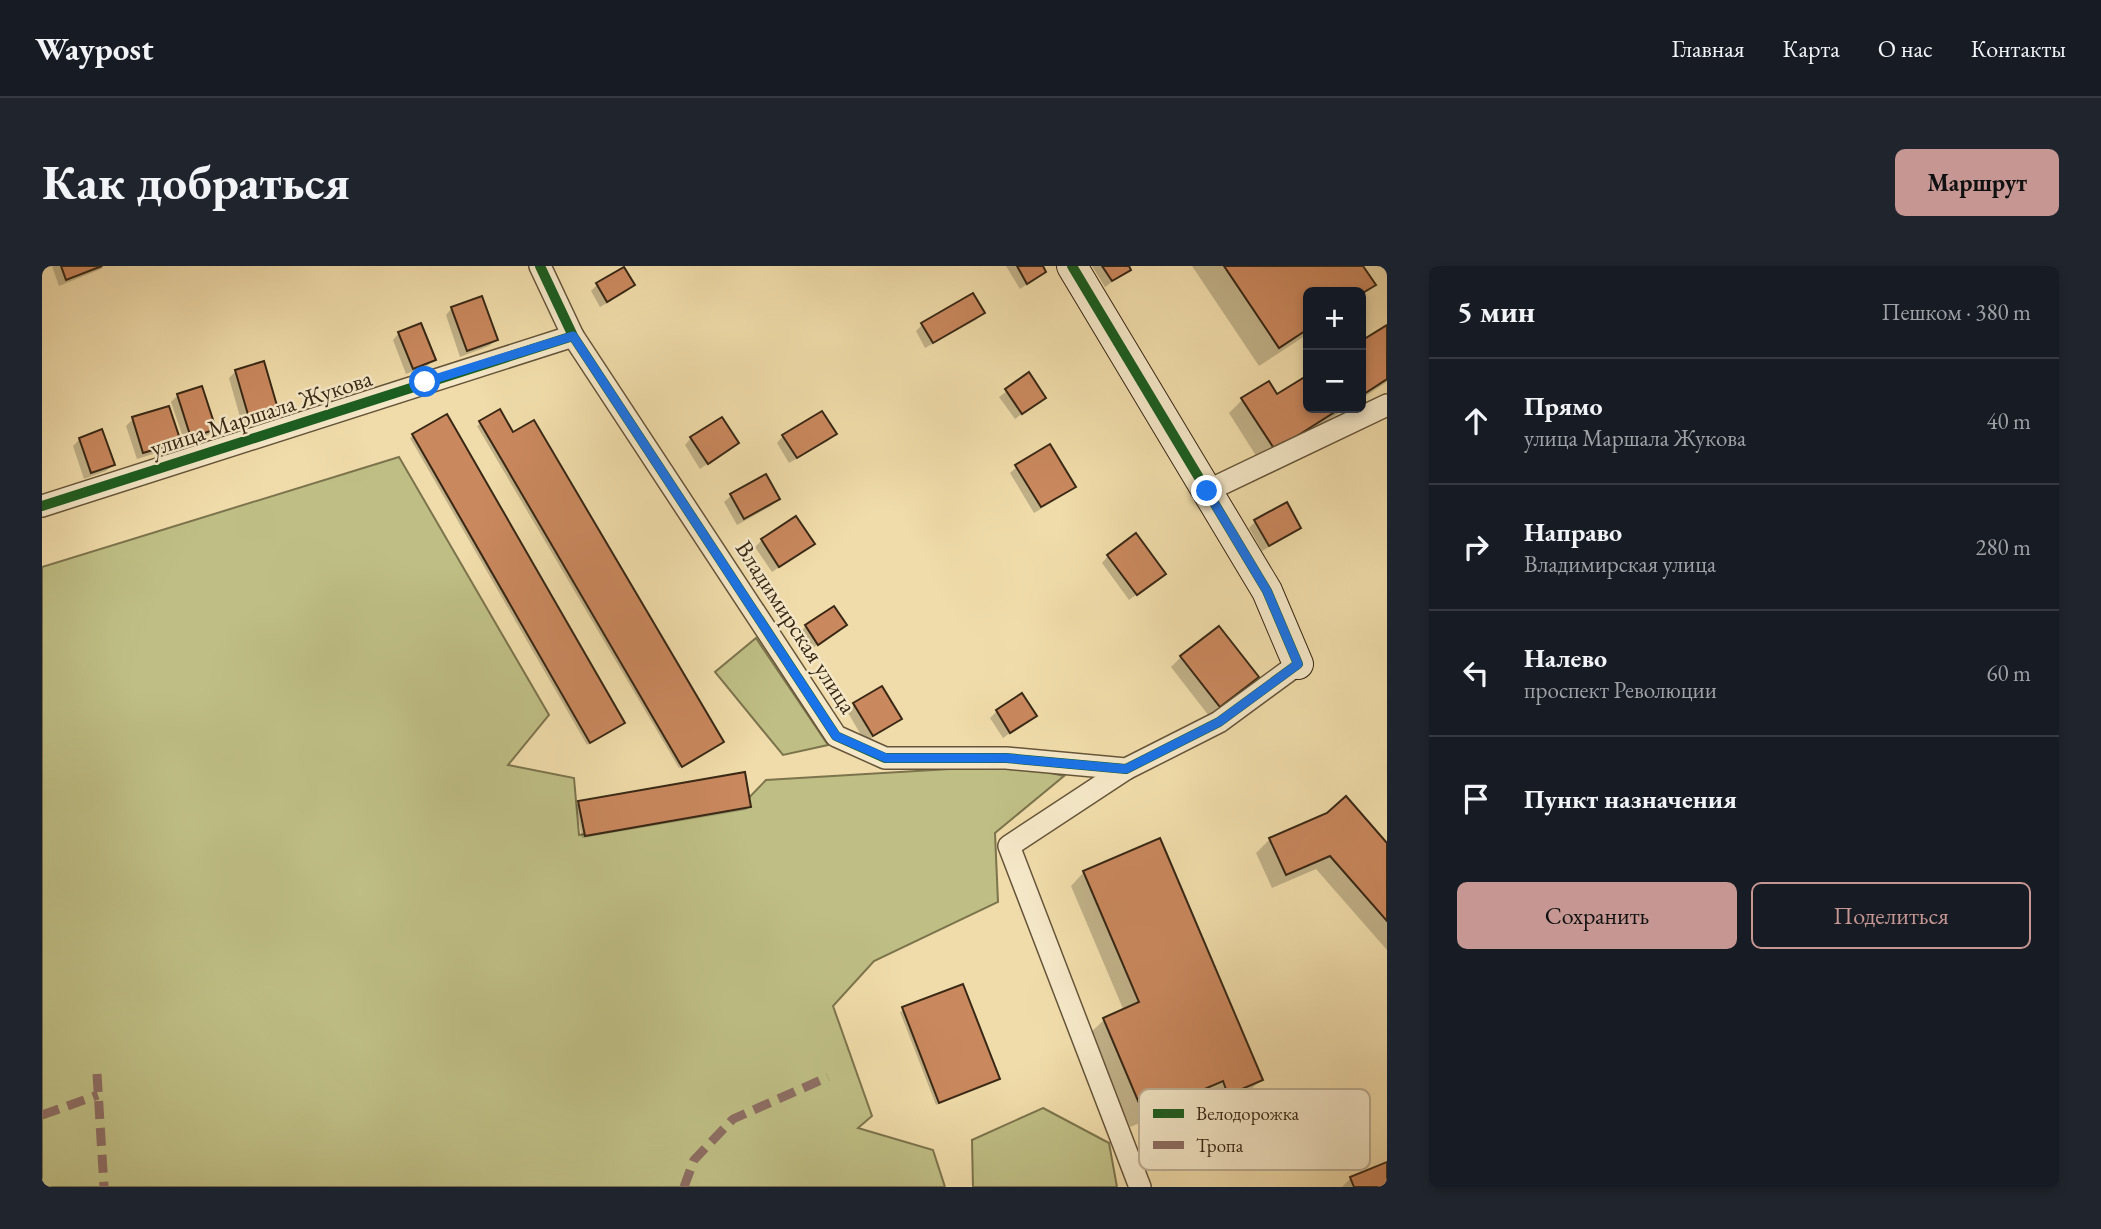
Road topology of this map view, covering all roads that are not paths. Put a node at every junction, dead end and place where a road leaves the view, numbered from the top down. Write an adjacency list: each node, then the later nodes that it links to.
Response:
1 (540, 266): 3 (street, Владимирская улица)
2 (1072, 266): 5 (street)
3 (573, 336): 6 (street, улица Маршала Жукова); 8 (street, Владимирская улица)
4 (1387, 405): 5 (street)
5 (1207, 491): 7 (street)
6 (42, 506)
7 (1298, 664): 8 (street)
8 (1126, 769): 9 (street)
9 (1140, 1187)

